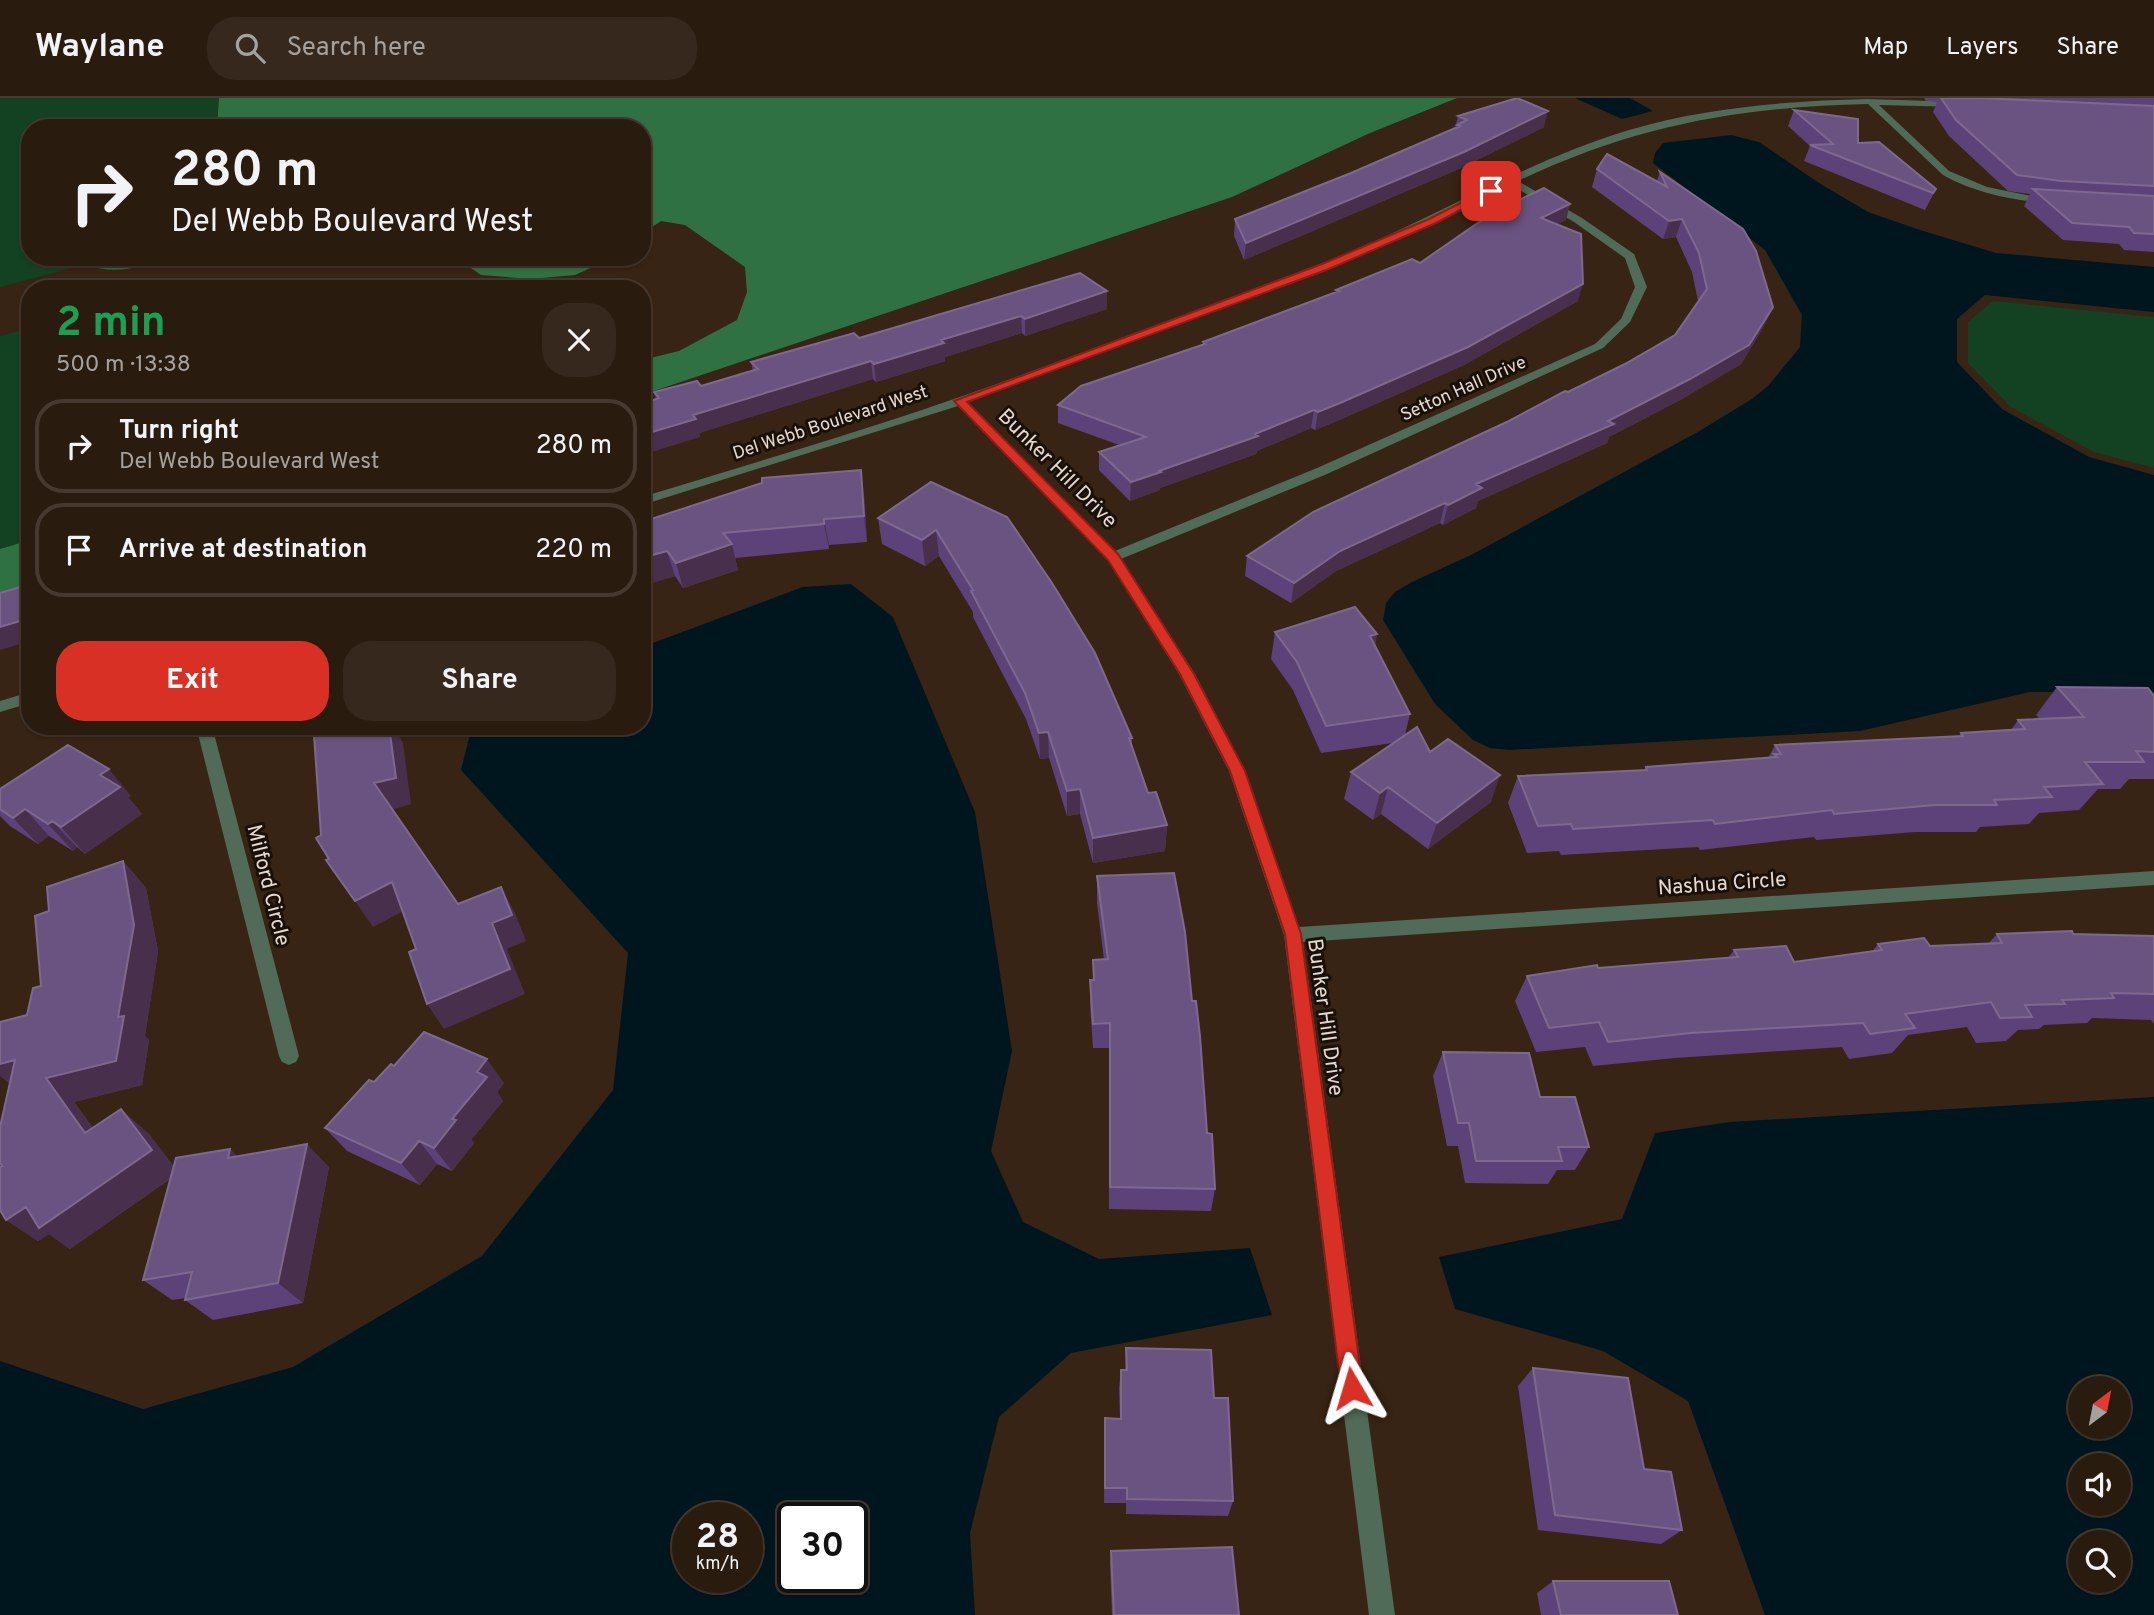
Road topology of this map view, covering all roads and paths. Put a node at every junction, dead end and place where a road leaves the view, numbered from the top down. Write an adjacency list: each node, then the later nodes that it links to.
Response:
1 (1871, 102): 2 (street, Del Webb Boulevard West); 3 (street, Del Webb Boulevard West); 4 (street)
2 (1978, 105)
3 (1511, 181): 5 (street, Del Webb Boulevard West); 7 (street, Setton Hall Drive)
4 (2066, 202)
5 (960, 401): 6 (street, Del Webb Boulevard West); 7 (street, Bunker Hill Drive)
6 (651, 498)
7 (1113, 557): 12 (street, Bunker Hill Drive)
8 (21, 700): 9 (street)
9 (0, 707)
10 (206, 735): 13 (street, Milford Circle)
11 (2154, 878): 12 (street, Nashua Circle)
12 (1293, 934): 14 (street, Bunker Hill Drive)
13 (289, 1056)
14 (1382, 1615)

